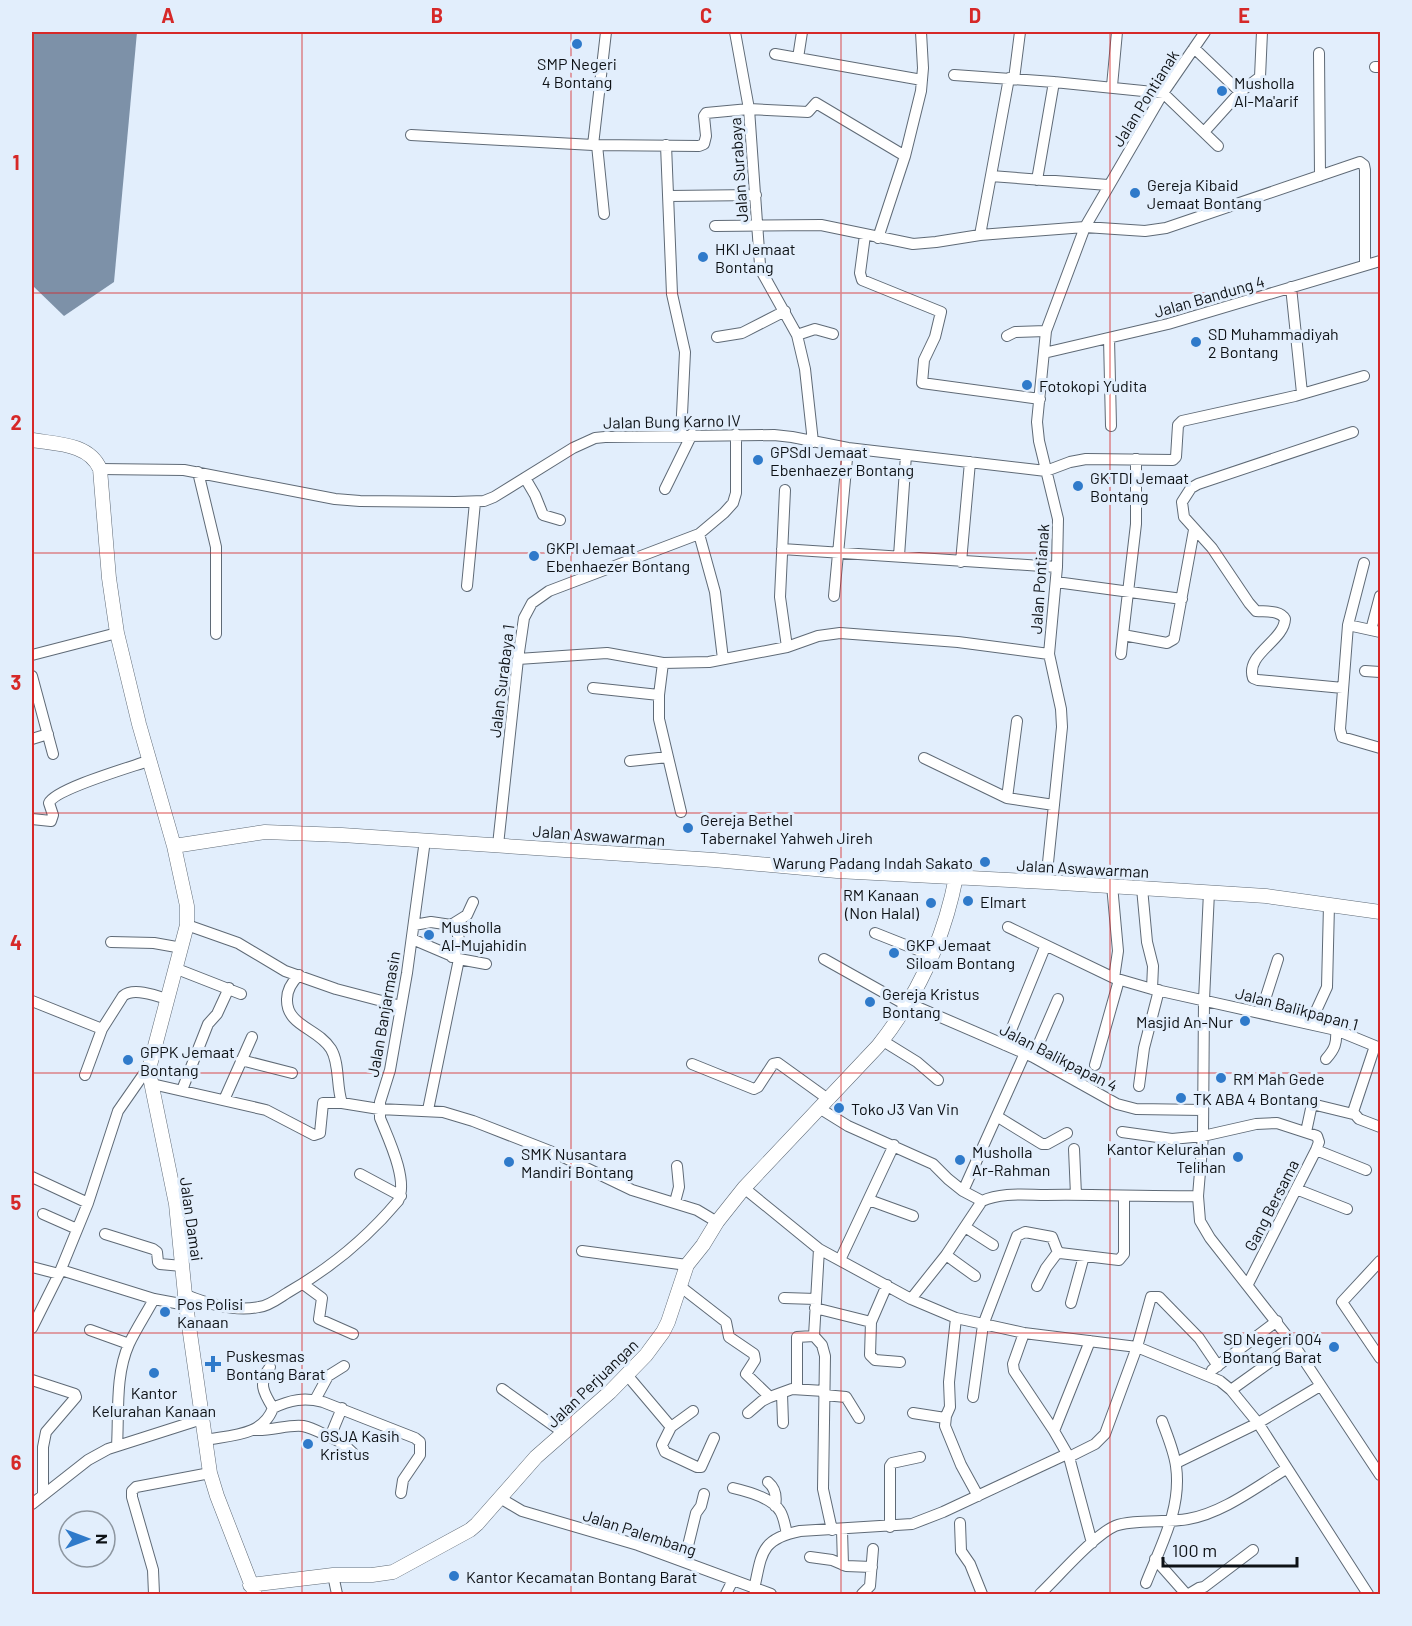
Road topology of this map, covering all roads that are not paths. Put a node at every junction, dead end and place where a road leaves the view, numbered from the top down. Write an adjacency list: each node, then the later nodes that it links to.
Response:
1 (606, 32): 23 (street)
2 (735, 32): 20 (street, Jalan Surabaya)
3 (802, 32): 12 (street)
4 (921, 32): 15 (street)
5 (1020, 32): 14 (street)
6 (1117, 32): 17 (street)
7 (1205, 32): 9 (street, Jalan Pontianak)
8 (1262, 32): 18 (street)
9 (1194, 48): 18 (street); 19 (street, Jalan Pontianak)
10 (1319, 53): 28 (street)
11 (775, 54): 12 (street)
12 (798, 58): 15 (street)
13 (954, 75): 14 (street)
14 (1012, 79): 16 (street); 27 (street)
15 (922, 80): 26 (street)
16 (1054, 82): 17 (street); 29 (street)
17 (1112, 86): 19 (street)
18 (1240, 92): 21 (street)
19 (1163, 93): 21 (street); 30 (street, Jalan Pontianak)
20 (749, 109): 24 (street); 26 (street); 31 (street, Jalan Surabaya)
21 (1204, 132): 25 (street)
22 (411, 135): 23 (street)
23 (595, 145): 24 (street); 33 (street)
24 (666, 145): 32 (street)
25 (1218, 146)
26 (905, 156): 39 (street)
27 (991, 176): 29 (street); 38 (street)
28 (1320, 176): 36 (street); 40 (street)
29 (1037, 180): 30 (street)
30 (1108, 185): 36 (street, Jalan Pontianak)
31 (756, 195): 32 (street); 35 (street, Jalan Surabaya)
32 (669, 196): 56 (street)
33 (604, 214)
34 (716, 226): 35 (street)
35 (757, 227): 37 (street); 43 (street, Jalan Surabaya)
36 (1085, 227): 38 (street); 44 (street, Jalan Pontianak)
37 (865, 235): 39 (street); 53 (street)
38 (980, 235): 39 (street)
39 (878, 238)
40 (1365, 265): 41 (street, Jalan Bandung 4); 42 (street, Jalan Bandung 4)
41 (1379, 265)
42 (1291, 287): 49 (street, Jalan Bandung 4); 52 (street)
43 (785, 312): 46 (street, Jalan Surabaya); 48 (street)
44 (1046, 331): 47 (street); 50 (street, Jalan Pontianak)
45 (834, 334): 46 (street)
46 (797, 335): 59 (street, Jalan Surabaya)
47 (1007, 336)
48 (717, 337)
49 (1109, 338): 50 (street, Jalan Bandung 4); 54 (street)
50 (1044, 353): 53 (street, Jalan Pontianak)
51 (1364, 375): 52 (street)
52 (1302, 393): 62 (street)
53 (1040, 399): 65 (street, Jalan Pontianak)
54 (1112, 426)
55 (1353, 432): 72 (street)
56 (686, 434): 57 (street, Jalan Bung Karno IV); 67 (street, Jalan Bung Karno IV); 68 (street)
57 (736, 434): 59 (street, Jalan Bung Karno IV); 73 (street, Jalan Surabaya 1)
58 (32, 440): 64 (street)
59 (813, 442): 60 (street, Jalan Bung Karno IV)
60 (848, 448): 61 (street, Jalan Bung Karno IV); 75 (street)
61 (906, 455): 63 (street, Jalan Bung Karno IV); 76 (street)
62 (1136, 459): 65 (street); 82 (street)
63 (970, 462): 65 (street, Jalan Bung Karno IV); 77 (street)
64 (100, 469): 66 (street, Jalan Bung Karno IV); 88 (street, Jalan Damai)
65 (1046, 471): 79 (street, Jalan Pontianak)
66 (198, 472): 70 (street, Jalan Bung Karno IV); 89 (street)
67 (525, 478): 70 (street, Jalan Bung Karno IV); 71 (street)
68 (665, 489)
69 (784, 490): 74 (street)
70 (475, 502): 81 (street)
71 (560, 520)
72 (1194, 530): 85 (street); 102 (street)
73 (699, 534): 95 (street, Jalan Surabaya 1); 96 (street)
74 (782, 549): 75 (street); 91 (street)
75 (838, 552): 76 (street); 83 (street)
76 (899, 556): 77 (street)
77 (961, 562): 79 (street)
78 (1364, 563): 86 (street)
79 (1057, 567): 80 (street, Jalan Pontianak)
80 (1056, 582): 82 (street); 92 (street, Jalan Pontianak)
81 (467, 586)
82 (1128, 591): 85 (street); 90 (street)
83 (834, 596)
84 (1380, 596): 87 (street)
85 (1182, 599): 90 (street)
86 (1352, 626): 87 (street); 102 (street)
87 (1376, 631)
88 (117, 633): 94 (street); 111 (street, Jalan Damai)
89 (216, 634)
90 (1123, 635): 93 (street)
91 (787, 646): 92 (street); 96 (street)
92 (1049, 654): 114 (street, Jalan Pontianak)
93 (1121, 654)
94 (32, 655)
95 (518, 659): 97 (street); 118 (street, Jalan Surabaya 1)
96 (723, 659): 97 (street)
97 (663, 663): 103 (street)
98 (1365, 671): 99 (street)
99 (1380, 672)
100 (32, 676): 105 (street)
101 (593, 688): 103 (street)
102 (1343, 688): 107 (street)
103 (659, 695): 109 (street)
104 (1017, 721): 113 (street)
105 (48, 734): 106 (street); 108 (street)
106 (32, 739)
107 (1380, 748)
108 (53, 753)
109 (668, 757): 112 (street); 115 (street)
110 (924, 758): 113 (street)
111 (148, 761): 116 (street); 119 (street, Jalan Damai)
112 (630, 761)
113 (1007, 798): 114 (street)
114 (1054, 805): 121 (street, Jalan Pontianak)
115 (681, 812)
116 (32, 819)
117 (424, 840): 118 (street, Jalan Aswawarman); 119 (street, Jalan Aswawarman); 129 (street, Jalan Banjarmasin)
118 (498, 845): 120 (street, Jalan Aswawarman)
119 (174, 846): 128 (street, Jalan Damai)
120 (956, 877): 121 (street, Jalan Aswawarman); 137 (street, Jalan Perjuangan)
121 (1046, 882): 122 (street, Jalan Aswawarman)
122 (1112, 885): 123 (street, Jalan Aswawarman); 144 (street)
123 (1142, 888): 124 (street, Jalan Aswawarman); 146 (street)
124 (1209, 892): 126 (street, Jalan Aswawarman); 150 (street)
125 (473, 902): 130 (street)
126 (1329, 905): 127 (street, Jalan Aswawarman); 155 (street)
127 (1380, 912)
128 (188, 925): 136 (street, Jalan Damai); 143 (street)
129 (414, 925): 130 (street); 133 (street, Jalan Banjarmasin)
130 (451, 925): 138 (street)
131 (1008, 927): 135 (street, Jalan Balikpapan 1)
132 (874, 933): 137 (street)
133 (412, 939): 138 (street); 153 (street, Jalan Banjarmasin)
134 (111, 942): 136 (street)
135 (1045, 947): 144 (street, Jalan Balikpapan 1); 160 (street)
136 (182, 948): 142 (street, Jalan Damai)
137 (933, 956): 152 (street, Jalan Perjuangan)
138 (456, 958): 141 (street); 178 (street)
139 (824, 959): 152 (street, Jalan Balikpapan 4)
140 (1278, 959): 154 (street)
141 (486, 964)
142 (177, 969): 145 (street); 148 (street, Jalan Damai)
143 (298, 975): 153 (street); 175 (street)
144 (1116, 979): 146 (street, Jalan Balikpapan 1); 167 (street)
145 (229, 988): 147 (street); 173 (street)
146 (1156, 989): 150 (street, Jalan Balikpapan 1); 172 (street)
147 (241, 994)
148 (168, 999): 156 (street); 166 (street, Jalan Damai)
149 (1058, 999): 162 (street)
150 (1204, 1000): 154 (street, Jalan Balikpapan 1); 179 (street)
151 (32, 1001): 156 (street)
152 (907, 1004): 159 (street, Jalan Perjuangan); 160 (street, Jalan Balikpapan 4)
153 (401, 1006): 177 (street, Jalan Banjarmasin)
154 (1261, 1012): 155 (street, Jalan Balikpapan 1)
155 (1310, 1024): 157 (street, Jalan Balikpapan 1)
156 (102, 1029): 169 (street)
157 (1336, 1030): 161 (street, Jalan Balikpapan 1); 163 (street)
158 (252, 1037): 164 (street)
159 (883, 1041): 170 (street); 176 (street, Jalan Perjuangan)
160 (1005, 1044): 162 (street, Jalan Balikpapan 4)
161 (1378, 1047): 180 (street)
162 (1029, 1055): 179 (street, Jalan Balikpapan 4); 181 (street)
163 (1326, 1059)
164 (242, 1060): 168 (street); 174 (street)
165 (692, 1064): 176 (street)
166 (150, 1065): 171 (street, Jalan Damai); 204 (street)
167 (1095, 1065)
168 (292, 1073)
169 (85, 1075)
170 (938, 1080)
171 (152, 1084): 173 (street); 221 (street, Jalan Damai)
172 (1139, 1086)
173 (182, 1090): 174 (street)
174 (224, 1100): 175 (street)
175 (340, 1103): 177 (street)
176 (824, 1103): 187 (street); 194 (street, Jalan Perjuangan)
177 (379, 1109): 178 (street); 198 (street)
178 (428, 1110): 203 (street)
179 (1203, 1110): 186 (street)
180 (1353, 1114): 182 (street); 184 (street)
181 (998, 1117): 185 (street); 196 (street)
182 (1380, 1127)
183 (1122, 1132): 186 (street)
184 (1306, 1132): 186 (street); 189 (street, Gang Bersama)
185 (1067, 1133)
186 (1203, 1136): 199 (street)
187 (894, 1145): 196 (street); 201 (street)
188 (1074, 1149): 197 (street)
189 (1316, 1150): 191 (street); 195 (street, Gang Bersama)
190 (677, 1166): 203 (street)
191 (1366, 1170)
192 (360, 1174): 198 (street)
193 (32, 1177): 204 (street)
194 (744, 1188): 208 (street, Jalan Perjuangan); 213 (street)
195 (1296, 1189): 205 (street); 226 (street, Gang Bersama)
196 (963, 1191): 202 (street)
197 (1076, 1195): 200 (street); 202 (street)
198 (401, 1196): 225 (street)
199 (1198, 1196): 200 (street); 226 (street)
200 (1124, 1197): 217 (street)
201 (869, 1200): 207 (street); 218 (street)
202 (982, 1201): 209 (street)
203 (675, 1202): 208 (street)
204 (88, 1203): 210 (street)
205 (1347, 1209)
206 (43, 1214): 210 (street)
207 (913, 1216)
208 (717, 1222): 220 (street, Jalan Perjuangan)
209 (965, 1227): 212 (street); 216 (street)
210 (77, 1229): 223 (street)
211 (105, 1234): 221 (street)
212 (993, 1245)
213 (819, 1249): 218 (street); 234 (street)
214 (582, 1251): 220 (street)
215 (1058, 1252): 217 (street); 228 (street); 239 (street)
216 (946, 1255): 224 (street); 232 (street)
217 (1084, 1256): 235 (street)
218 (840, 1260): 227 (street)
219 (1380, 1261): 249 (street)
220 (687, 1265): 229 (street, Jalan Perjuangan)
221 (182, 1266): 233 (street, Jalan Damai)
222 (32, 1268): 223 (street)
223 (60, 1272): 231 (street); 240 (street)
224 (975, 1276)
225 (303, 1284): 233 (street); 243 (street)
226 (1248, 1284): 237 (street)
227 (887, 1285): 232 (street); 238 (street)
228 (1037, 1286)
229 (681, 1287): 254 (street, Jalan Perjuangan); 263 (street)
230 (784, 1298): 234 (street)
231 (154, 1299): 233 (street); 246 (street)
232 (911, 1299): 236 (street)
233 (186, 1300): 277 (street, Jalan Damai)
234 (816, 1304): 238 (street); 244 (street)
235 (1071, 1304)
236 (956, 1318): 239 (street); 272 (street)
237 (1276, 1321): 247 (street); 252 (street)
238 (871, 1322): 250 (street)
239 (983, 1325): 242 (street); 264 (street)
240 (32, 1328)
241 (90, 1330): 246 (street)
242 (1024, 1333): 245 (street); 279 (street)
243 (353, 1334)
244 (814, 1336): 259 (street); 261 (street)
245 (1090, 1341): 248 (street); 279 (street)
246 (129, 1344): 283 (street)
247 (1294, 1345): 257 (street); 260 (street)
248 (1137, 1347): 252 (street); 255 (street); 286 (street)
249 (1380, 1358)
250 (900, 1362)
251 (344, 1366): 265 (street)
252 (1218, 1366): 255 (street)
253 (270, 1367): 266 (street)
254 (627, 1375): 276 (street); 280 (street, Jalan Perjuangan)
255 (1204, 1376): 260 (street)
256 (32, 1380): 295 (street)
257 (1320, 1386): 275 (street); 290 (street)
258 (502, 1389): 280 (street)
259 (797, 1389): 261 (street); 262 (street)
260 (1231, 1390): 275 (street)
261 (824, 1393): 271 (street); 304 (street)
262 (782, 1394): 263 (street); 274 (street)
263 (770, 1397): 269 (street)
264 (973, 1397)
265 (315, 1400): 266 (street); 267 (street)
266 (273, 1408): 278 (street)
267 (342, 1408): 281 (street); 293 (street)
268 (693, 1411): 276 (street)
269 (748, 1413)
270 (913, 1413): 272 (street)
271 (860, 1418)
272 (945, 1418): 296 (street)
273 (1162, 1421): 287 (street)
274 (783, 1423)
275 (1258, 1423): 287 (street); 288 (street)
276 (671, 1426): 282 (street)
277 (203, 1429): 278 (street); 283 (street); 289 (street, Jalan Damai)
278 (255, 1430): 281 (street)
279 (1054, 1431): 286 (street)
280 (564, 1433): 297 (street, Jalan Perjuangan)
281 (330, 1437): 284 (street)
282 (714, 1438)
283 (117, 1446): 295 (street)
284 (354, 1454)
285 (920, 1457): 302 (street)
286 (1069, 1460): 296 (street); 305 (street)
287 (1176, 1463): 300 (street)
288 (1286, 1469): 300 (street); 326 (street)
289 (210, 1473): 316 (street, Jalan Damai); 319 (street)
290 (1380, 1475)
291 (768, 1482): 299 (street)
292 (733, 1488): 299 (street)
293 (401, 1493)
294 (704, 1494): 310 (street)
295 (42, 1495): 298 (street)
296 (978, 1496): 302 (street)
297 (500, 1498): 310 (street, Jalan Palembang); 313 (street, Jalan Perjuangan)
298 (32, 1504)
299 (775, 1506): 303 (street)
300 (1171, 1522): 305 (street); 309 (street)
301 (960, 1523): 323 (street)
302 (890, 1527): 304 (street)
303 (787, 1534): 304 (street); 318 (street)
304 (840, 1535): 311 (street)
305 (1092, 1543): 324 (street)
306 (873, 1549): 312 (street)
307 (1253, 1550): 317 (street)
308 (810, 1557): 311 (street)
309 (1155, 1559): 315 (street); 325 (street)
310 (684, 1562): 314 (street, Jalan Palembang)
311 (843, 1565): 312 (street)
312 (872, 1567): 322 (street)
313 (333, 1575): 316 (street, Jalan Perjuangan); 320 (street)
314 (733, 1580): 318 (street, Jalan Palembang); 321 (street)
315 (1146, 1583)
316 (253, 1590)
317 (1206, 1591): 325 (street)
318 (764, 1592)
319 (154, 1594)
320 (337, 1594)
321 (726, 1594)
322 (862, 1594)
323 (982, 1594)
324 (1040, 1594)
325 (1187, 1594)
326 (1368, 1594)

